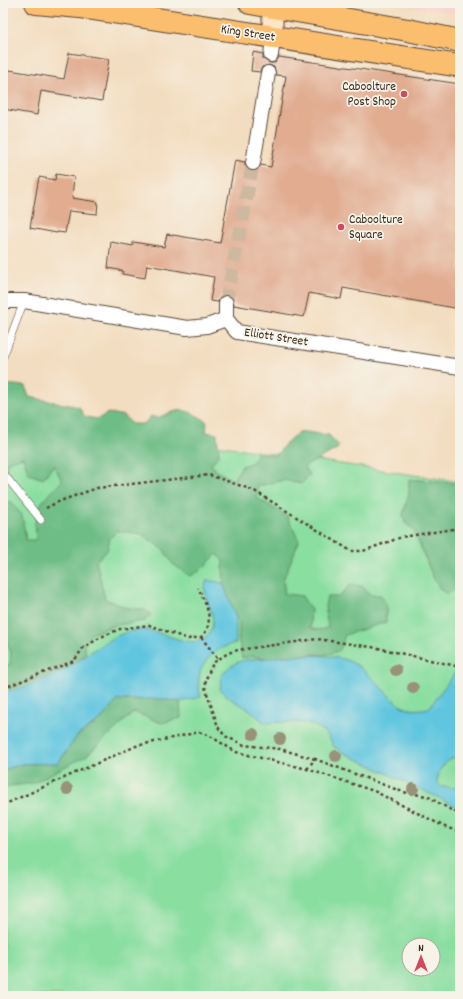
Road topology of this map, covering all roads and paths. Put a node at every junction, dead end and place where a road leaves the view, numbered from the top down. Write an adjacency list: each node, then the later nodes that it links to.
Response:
1 (36, 3): 5 (main road, King Street)
2 (250, 3): 3 (main road)
3 (272, 5): 4 (main road); 5 (street)
4 (460, 41)
5 (272, 47): 6 (main road, King Street)
6 (460, 66)
7 (268, 73): 8 (street)
8 (253, 163)
9 (3, 301): 10 (street)
10 (24, 301): 12 (street); 13 (lane)
11 (226, 303): 12 (street)
12 (226, 319): 14 (street, Elliott Street)
13 (3, 357)
14 (460, 367)
15 (3, 474): 16 (lane)
16 (35, 513): 17 (lane); 18 (path)
17 (41, 520)
18 (460, 528)
19 (198, 588): 20 (path)
20 (201, 637): 21 (path); 23 (path)
21 (218, 659): 22 (path); 24 (path)
22 (460, 661)
23 (3, 688)
24 (315, 759): 25 (path); 27 (path)
25 (307, 768): 26 (path); 28 (path)
26 (3, 805)
27 (460, 814)
28 (460, 832)

